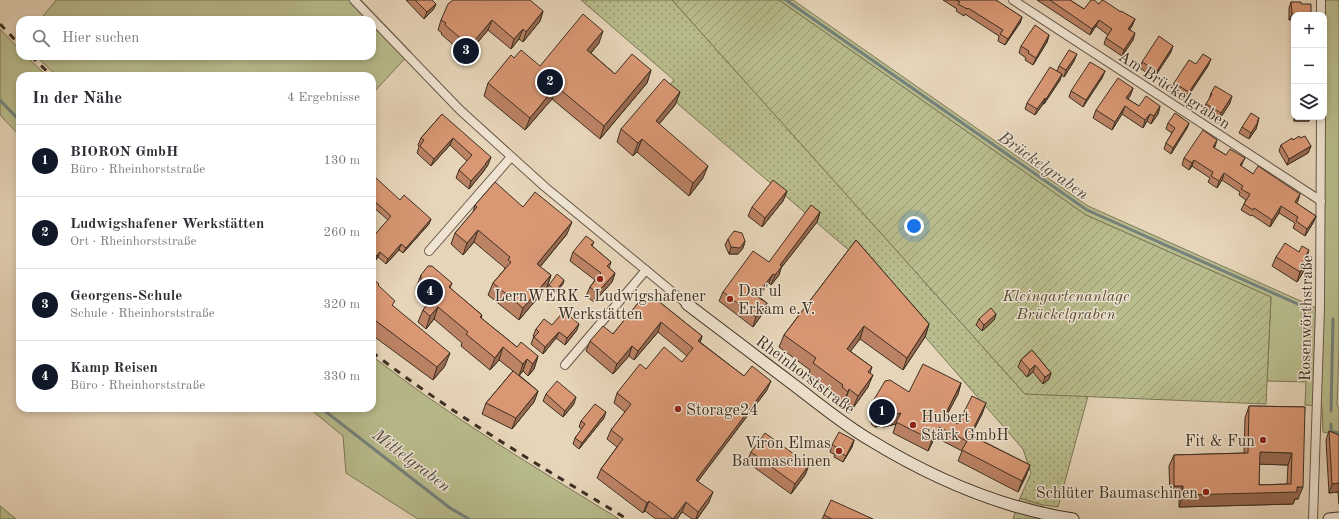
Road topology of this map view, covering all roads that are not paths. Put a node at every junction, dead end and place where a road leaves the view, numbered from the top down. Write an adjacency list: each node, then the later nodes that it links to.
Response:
1 (354, 0): 5 (street, Rheinhorststraße)
2 (1013, 0): 9 (street, Am Brückelgraben)
3 (1321, 0): 4 (street)
4 (1321, 12)
5 (369, 16)
6 (376, 23): 8 (street, Rheinhorststraße)
7 (1321, 120): 9 (street, Rosenwörthstraße)
8 (511, 157): 10 (street); 11 (street, Rheinhorststraße)
9 (1321, 201): 16 (street, Rosenwörthstraße)
10 (429, 251)
11 (646, 270): 12 (street, Rheinhorststraße); 13 (street)
12 (687, 304): 15 (street, Rheinhorststraße)
13 (565, 365)
14 (1339, 518): 17 (street)
15 (1073, 519)
16 (1313, 519)
17 (1329, 519)

